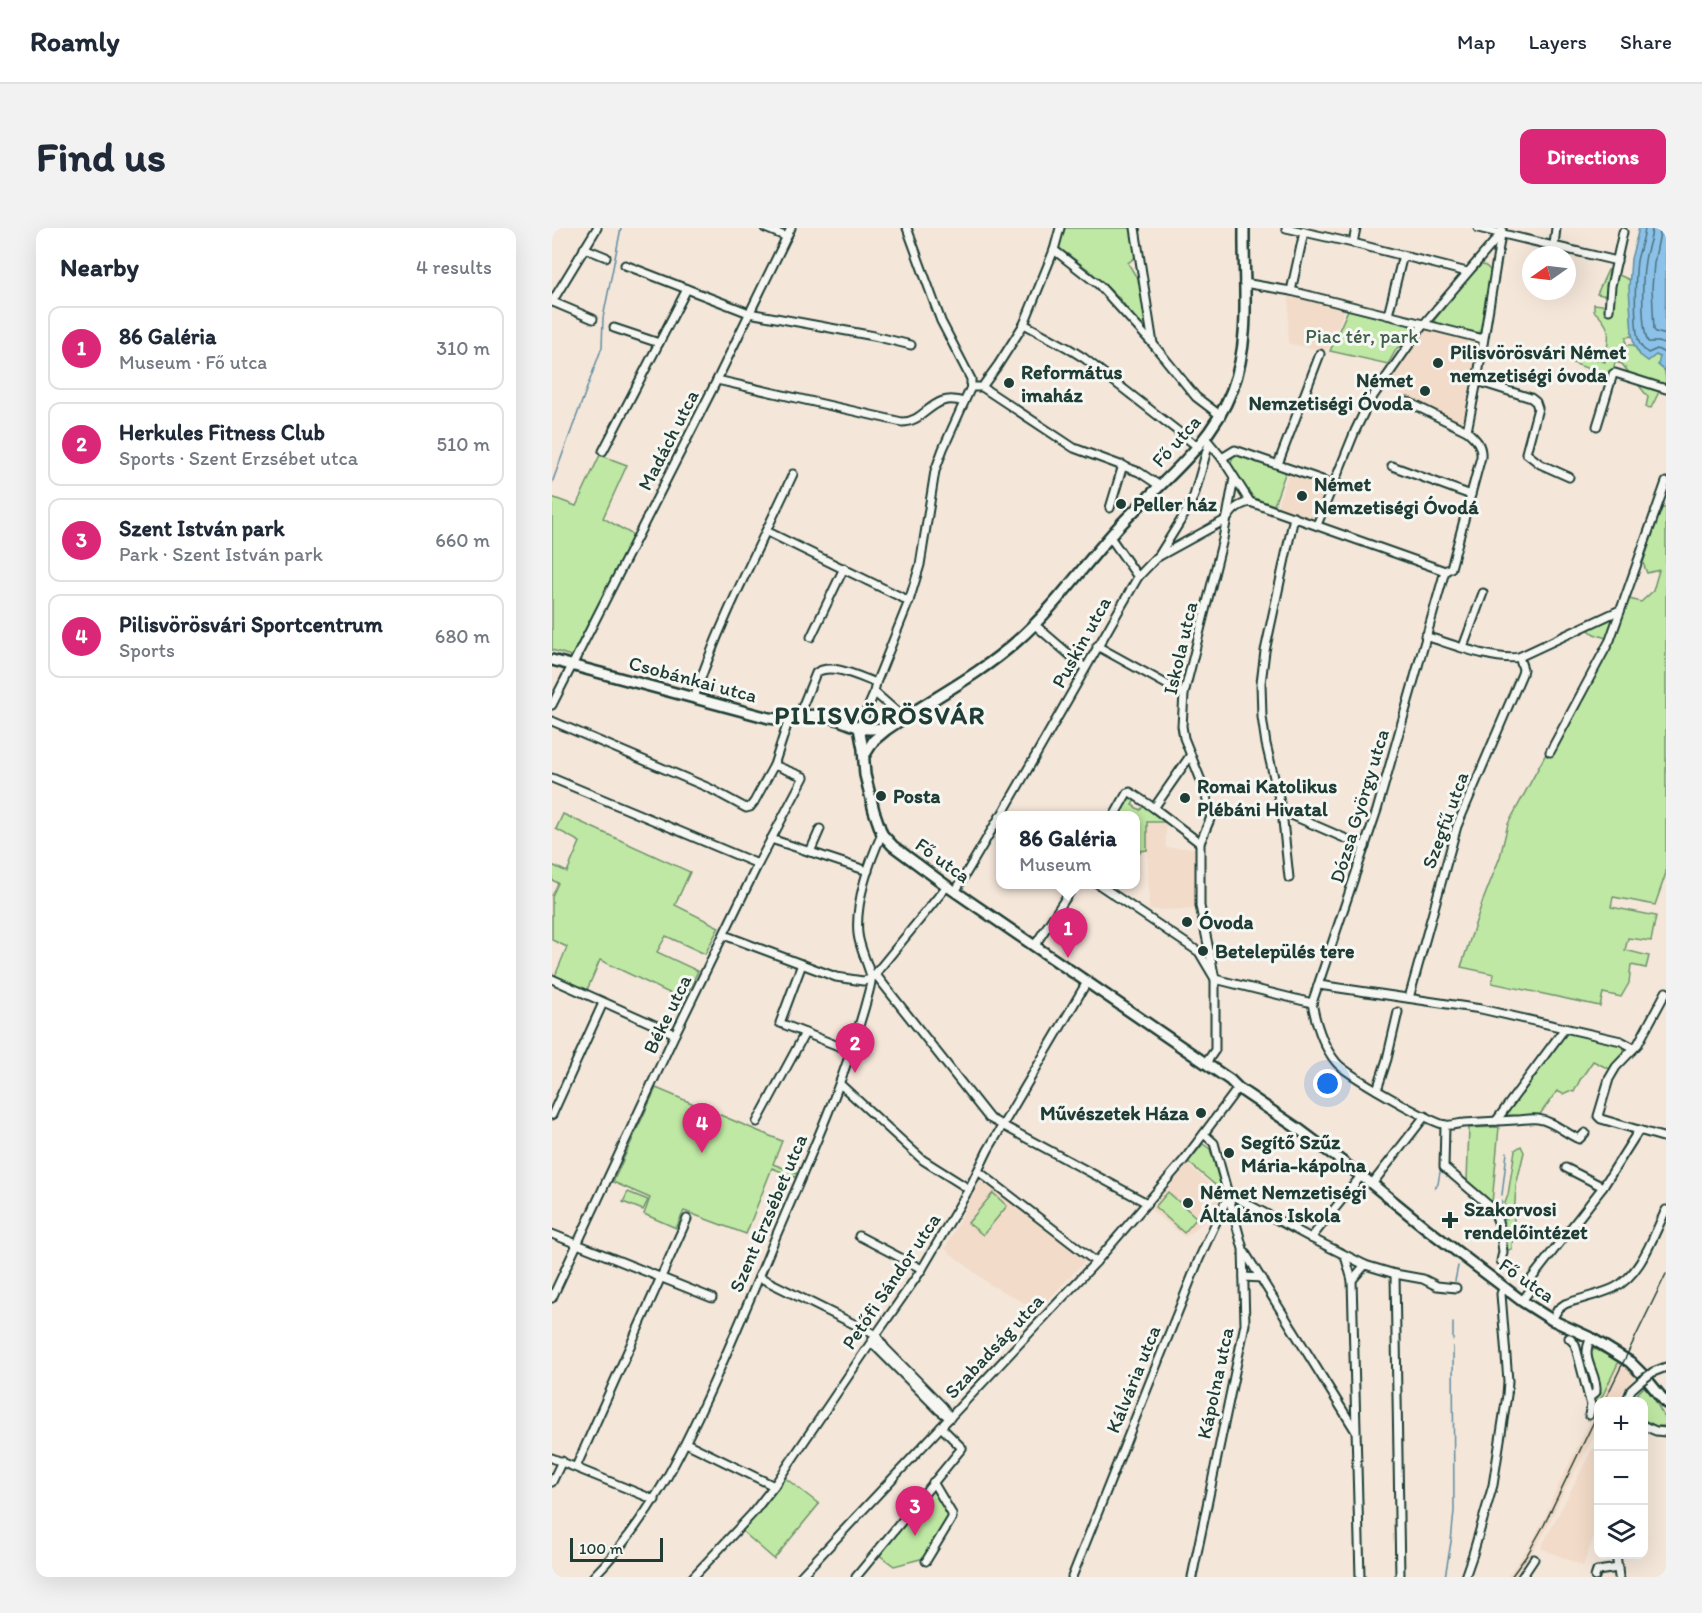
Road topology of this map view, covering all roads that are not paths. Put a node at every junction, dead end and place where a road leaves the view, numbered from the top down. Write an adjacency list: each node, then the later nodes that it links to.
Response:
1 (597, 228): 18 (street)
2 (765, 228): 15 (street)
3 (791, 228): 15 (street, Madách utca)
4 (907, 228): 43 (street)
5 (1060, 228): 19 (street)
6 (1136, 228): 38 (street)
7 (1244, 228): 25 (main road, Fő utca)
8 (1286, 228): 13 (street)
9 (1356, 228): 16 (street)
10 (1479, 228): 12 (street)
11 (1556, 228): 17 (street)
12 (1501, 231): 17 (street); 24 (street); 36 (street)
13 (1304, 232): 16 (street); 27 (street)
14 (1623, 232): 22 (street)
15 (787, 237): 30 (street, Madách utca)
16 (1353, 243): 20 (street)
17 (1554, 245): 22 (street)
18 (584, 248): 21 (street); 28 (street)
19 (1054, 250): 33 (street); 38 (street)
20 (1403, 255): 24 (street); 31 (street)
21 (606, 257)
22 (1617, 261): 29 (street)
23 (625, 265): 26 (street)
24 (1467, 272): 34 (street)
25 (1244, 283): 27 (street); 48 (main road, Fő utca)
26 (687, 289): 30 (street); 37 (street)
27 (1291, 291): 31 (street)
28 (552, 302): 32 (street)
29 (1609, 310)
30 (749, 313): 39 (street); 41 (street, Madách utca)
31 (1388, 315): 34 (street)
32 (593, 319)
33 (1024, 324): 44 (street); 52 (street)
34 (1423, 325): 36 (street); 62 (street)
35 (614, 328): 37 (street)
36 (1483, 339): 42 (street)
37 (659, 343): 53 (street)
38 (1153, 344): 48 (street)
39 (911, 345)
40 (1320, 354): 55 (street)
41 (717, 380): 46 (street); 87 (street, Madách utca)
42 (1477, 381): 50 (street); 59 (street)
43 (971, 387): 44 (street); 46 (street)
44 (982, 387): 56 (street)
45 (1666, 389): 49 (street)
46 (964, 402): 78 (street)
47 (1408, 402): 50 (street)
48 (1221, 416): 51 (main road, Fő utca)
49 (1597, 426)
50 (1467, 431): 64 (street, Dózsa György utca)
51 (1208, 440): 52 (main road, Fő utca); 54 (street); 73 (street)
52 (1198, 447): 63 (main road, Fő utca)
53 (603, 451)
54 (1222, 458): 55 (street); 60 (street)
55 (1278, 464): 62 (street)
56 (1123, 465): 63 (street); 67 (street)
57 (1392, 466): 64 (street)
58 (794, 474): 71 (street)
59 (1569, 477)
60 (1234, 478): 65 (street); 69 (street, Iskola utca)
61 (1666, 482): 66 (street)
62 (1334, 484): 70 (street)
63 (1160, 486): 72 (main road, Fő utca)
64 (1471, 495): 75 (street, Dózsa György utca)
65 (1250, 502): 68 (street); 69 (street, Puskin utca)
66 (1663, 502): 79 (street)
67 (1110, 508)
68 (1294, 517): 70 (street); 107 (street)
69 (1227, 519): 73 (street, Puskin utca); 91 (street, Iskola utca)
70 (1317, 525): 75 (street)
71 (766, 531): 74 (street); 92 (street)
72 (1110, 537): 76 (street); 80 (main road, Fő utca)
73 (1156, 558): 76 (street, Puskin utca)
74 (844, 568): 78 (street); 82 (street)
75 (1445, 571): 81 (street, Dózsa György utca)
76 (1138, 577): 83 (street, Puskin utca)
77 (1483, 593): 84 (street)
78 (909, 601): 89 (street)
79 (1620, 610): 85 (street); 99 (street)
80 (1035, 624): 88 (street); 95 (main road, Fő utca)
81 (1425, 636): 84 (street); 113 (street, Dózsa György utca)
82 (811, 637)
83 (1097, 646): 88 (street, Puskin utca); 91 (street)
84 (1463, 647): 85 (street)
85 (1519, 657): 130 (street, Szegfű utca)
86 (552, 660): 87 (main road, Csobánkai utca)
87 (572, 665): 92 (main road, Csobánkai utca); 93 (street, Madách utca)
88 (1085, 668): 105 (street, Puskin utca)
89 (876, 683): 90 (street); 94 (street)
90 (874, 692): 95 (street); 97 (street)
91 (1184, 694): 101 (street, Iskola utca)
92 (694, 698): 94 (main road, Csobánkai utca)
93 (552, 705)
94 (794, 718): 97 (main road, Csobánkai utca); 102 (street)
95 (901, 720): 97 (main road); 98 (main road, Fő utca)
96 (552, 721): 102 (street)
97 (861, 730): 98 (main road, Csobánkai utca); 100 (main road)
98 (874, 740): 100 (main road, Fő utca)
99 (1550, 752)
100 (864, 756): 110 (main road)
101 (1190, 756): 104 (street); 112 (street, Iskola utca)
102 (774, 765): 111 (street, Béke utca)
103 (552, 778): 115 (street)
104 (1154, 808): 106 (street); 112 (street)
105 (1004, 811)
106 (1117, 811)
107 (1282, 811): 113 (street); 117 (street)
108 (996, 823): 118 (street, Puskin utca)
109 (820, 829): 114 (street)
110 (882, 834): 116 (street); 118 (main road, Fő utca)
111 (771, 839): 114 (street); 115 (street, Béke utca)
112 (1200, 843): 126 (street, Iskola utca)
113 (1365, 847): 128 (street, Dózsa György utca)
114 (810, 852): 116 (street)
115 (758, 864): 121 (street, Béke utca)
116 (868, 871): 124 (street)
117 (1289, 878)
118 (951, 889): 122 (main road, Fő utca); 124 (street, Puskin utca)
119 (1072, 889): 122 (street)
120 (1104, 889): 126 (street)
121 (724, 935): 123 (street); 136 (street, Béke utca)
122 (1035, 945): 127 (main road, Fő utca)
123 (802, 964): 124 (street); 135 (street)
124 (874, 977): 138 (street, Szent Erzsébet utca); 148 (street)
125 (552, 979): 131 (street)
126 (1215, 979): 132 (street); 139 (street, Iskola utca)
127 (1087, 982): 139 (main road, Fő utca); 148 (street, Petőfi Sándor utca)
128 (1319, 985): 130 (street); 132 (street, Dózsa György utca)
129 (1666, 992): 137 (street)
130 (1409, 998): 134 (street)
131 (603, 1003): 136 (street); 143 (street)
132 (1312, 1003): 142 (street)
133 (1398, 1012): 142 (street)
134 (1565, 1028): 137 (street); 145 (street)
135 (805, 1033): 138 (street); 146 (street)
136 (675, 1034): 166 (street, Béke utca)
137 (1634, 1048): 149 (street)
138 (851, 1051): 140 (street, Szent Erzsébet utca)
139 (1206, 1063): 141 (main road, Fő utca)
140 (840, 1084): 158 (street); 175 (street, Szent Erzsébet utca)
141 (1238, 1088): 150 (street, Szabadság utca); 155 (main road, Fő utca)
142 (1377, 1090): 144 (street)
143 (552, 1115)
144 (1425, 1116): 147 (street); 156 (street)
145 (1496, 1121): 147 (street); 151 (street)
146 (757, 1122)
147 (1445, 1125): 169 (street)
148 (1002, 1126): 154 (street, Petőfi Sándor utca); 160 (street)
149 (1639, 1130): 152 (street); 157 (street)
150 (1205, 1133): 159 (street, Kápolna utca); 160 (street, Szabadság utca)
151 (1585, 1133)
152 (1666, 1138)
153 (1566, 1168): 157 (street)
154 (978, 1171): 158 (street, Petőfi Sándor utca); 170 (street)
155 (1361, 1176): 156 (main road, Fő utca); 165 (street)
156 (1371, 1184): 179 (main road, Fő utca)
157 (1603, 1186): 183 (street)
158 (969, 1189): 172 (street, Petőfi Sándor utca)
159 (1229, 1194): 165 (street); 167 (street, Kápolna utca); 214 (street, Kálvária utca)
160 (1147, 1203): 170 (street, Szabadság utca)
161 (1666, 1210): 184 (street)
162 (687, 1219): 174 (street)
163 (552, 1234): 166 (street)
164 (859, 1236): 172 (street)
165 (1311, 1238): 168 (street)
166 (577, 1244): 174 (street); 181 (street, Béke utca)
167 (1243, 1249): 176 (street, Kápolna utca); 177 (street)
168 (1345, 1256): 171 (street); 178 (street)
169 (1501, 1261)
170 (1096, 1262): 193 (street, Szabadság utca)
171 (1365, 1265): 173 (street); 178 (street)
172 (922, 1269): 185 (street, Petőfi Sándor utca)
173 (1395, 1274): 180 (street); 217 (street)
174 (661, 1277): 182 (street); 201 (street)
175 (759, 1277): 185 (street); 198 (street, Szent Erzsébet utca)
176 (1244, 1277): 177 (street); 215 (street, Kápolna utca)
177 (1262, 1278): 196 (street)
178 (1352, 1280): 196 (street)
179 (1504, 1287): 183 (main road, Fő utca); 218 (street)
180 (1456, 1288)
181 (552, 1298)
182 (712, 1298)
183 (1522, 1301): 184 (main road, Fő utca)
184 (1552, 1320): 187 (main road, Fő utca)
185 (876, 1335): 193 (street); 204 (street, Petőfi Sándor utca)
186 (1569, 1338): 190 (street)
187 (1591, 1338): 190 (street); 191 (main road, Fő utca)
188 (1666, 1367): 189 (street, bridge)
189 (1628, 1397)
190 (1589, 1398): 192 (street)
191 (1666, 1403)
192 (1589, 1415)
193 (950, 1418): 194 (street, Szabadság utca)
194 (941, 1427): 203 (street); 212 (street, Szabadság utca)
195 (1648, 1428): 197 (street)
196 (1356, 1430): 216 (street)
197 (1666, 1432)
198 (686, 1443): 204 (street); 205 (street, Szent Erzsébet utca)
199 (552, 1458): 200 (street)
200 (562, 1461): 201 (street); 202 (street)
201 (576, 1467): 205 (street)
202 (552, 1482)
203 (933, 1482): 208 (street); 213 (street)
204 (774, 1486): 211 (street, Petőfi Sándor utca)
205 (655, 1500): 210 (street, Szent Erzsébet utca)
206 (1534, 1558): 219 (street)
207 (1617, 1559): 209 (street)
208 (926, 1561)
209 (1618, 1568): 220 (street); 221 (street)
210 (593, 1577)
211 (693, 1577)
212 (800, 1577)
213 (856, 1577)
214 (1072, 1577)
215 (1192, 1577)
216 (1359, 1577)
217 (1400, 1577)
218 (1465, 1577)
219 (1522, 1577)
220 (1595, 1577)
221 (1618, 1577)

